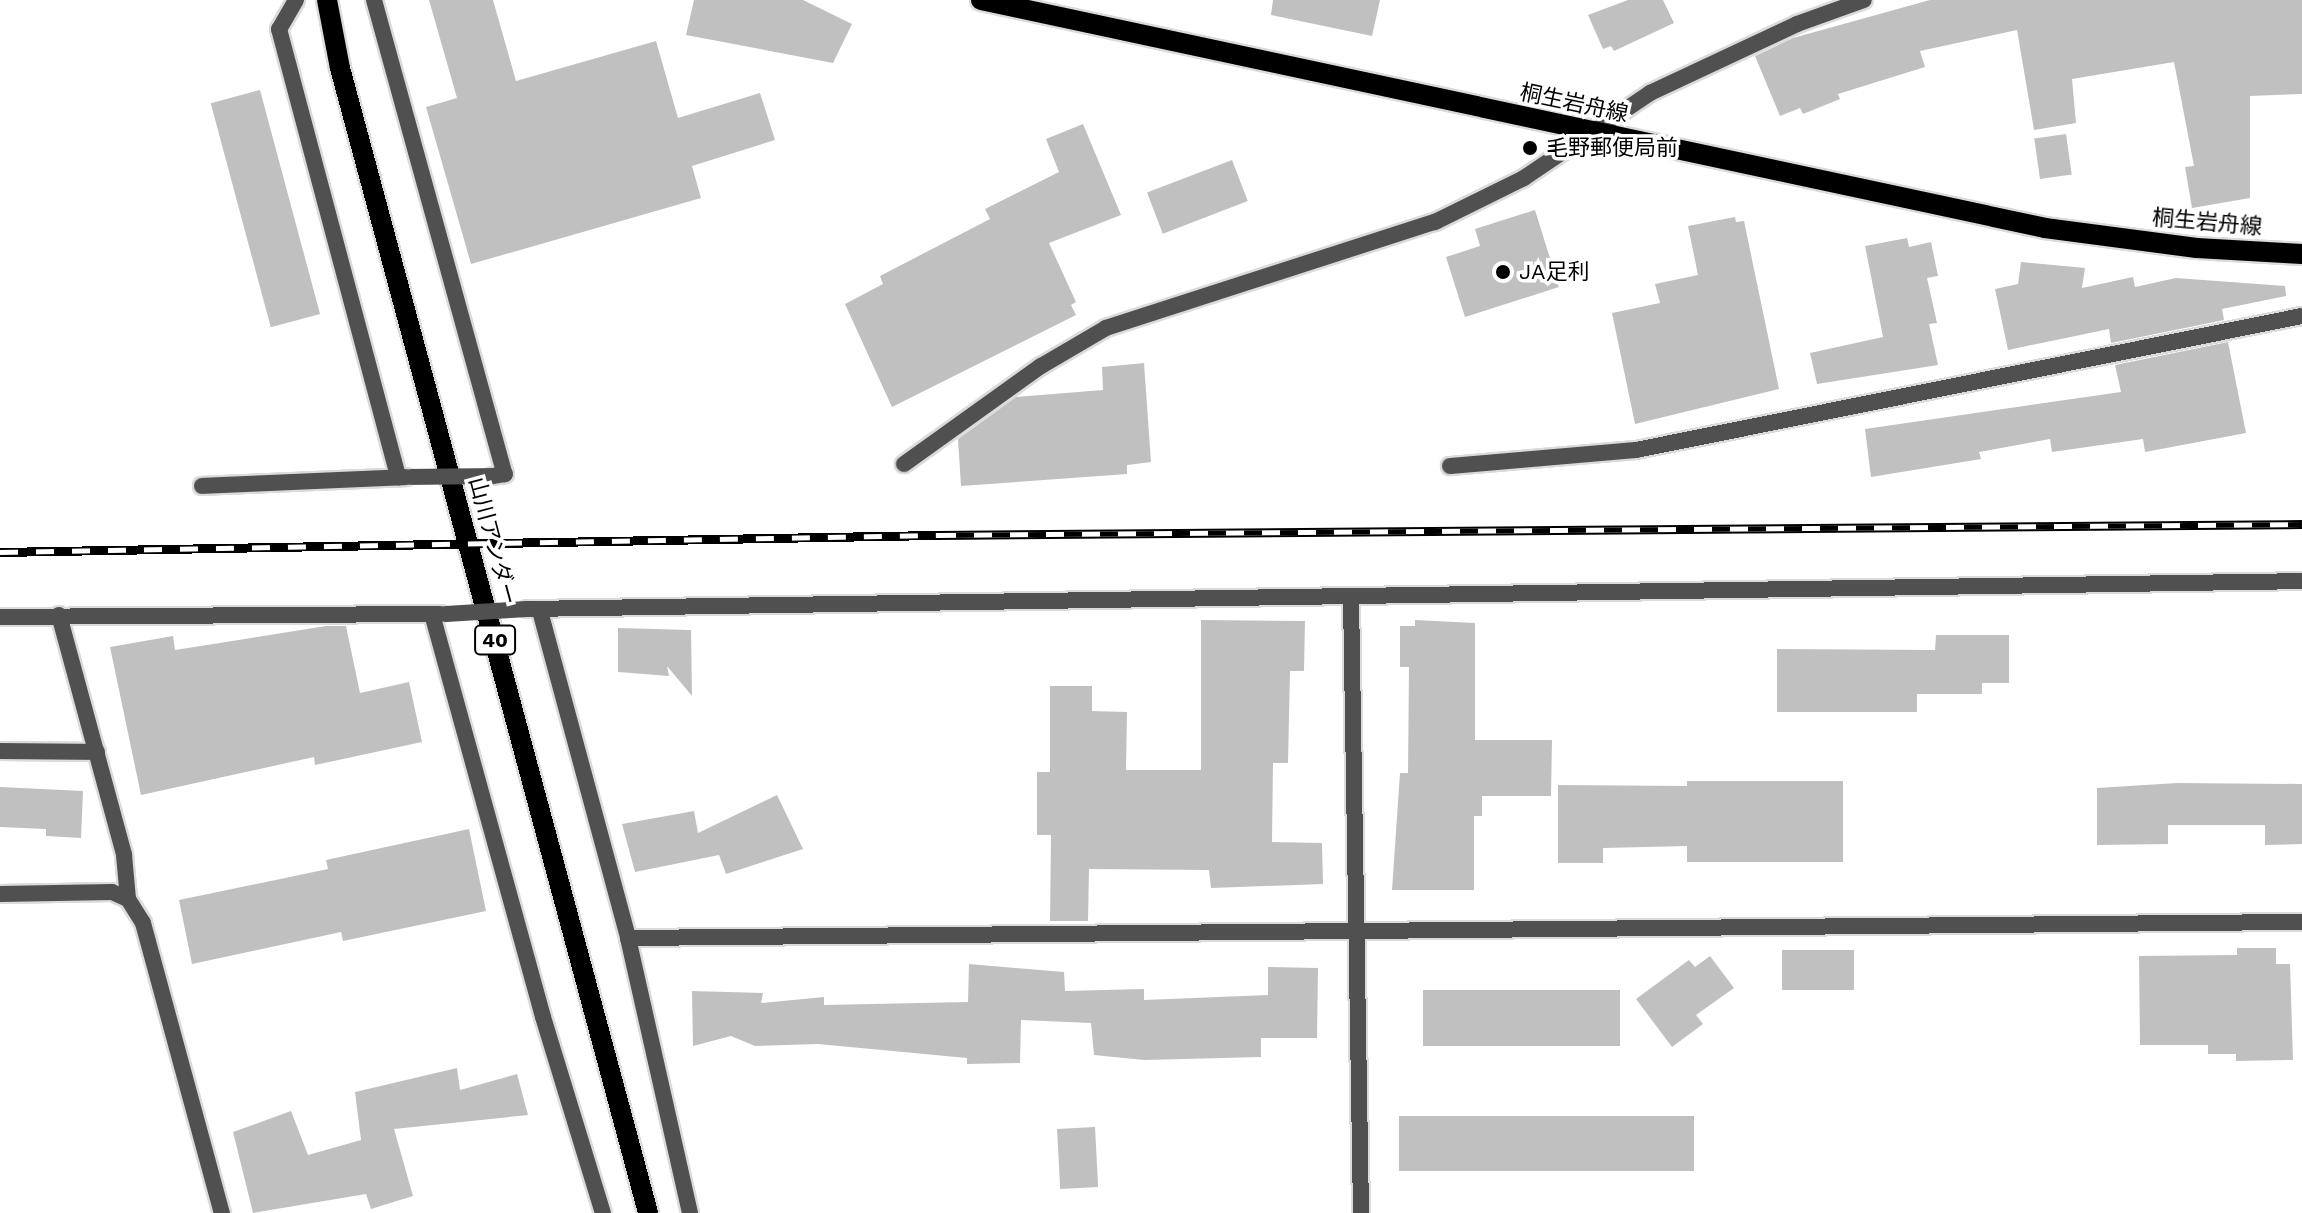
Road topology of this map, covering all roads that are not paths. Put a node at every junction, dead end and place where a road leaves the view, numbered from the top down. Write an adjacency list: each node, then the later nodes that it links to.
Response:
1 (296, 0): 11 (street)
2 (327, 0): 28 (main road, 山川アンダー / 40)
3 (374, 0): 11 (street, bridge)
4 (981, 0): 6 (main road, 桐生岩舟線)
5 (1864, 0): 6 (street)
6 (1593, 132): 7 (main road, 桐生岩舟線); 9 (street)
7 (2302, 254)
8 (2302, 316): 10 (street)
9 (904, 464)
10 (1450, 466)
11 (405, 477): 12 (street)
12 (202, 486)
13 (2302, 581): 14 (street)
14 (1351, 597): 15 (street); 24 (street)
15 (534, 610): 16 (street, bridge); 25 (street)
16 (439, 614): 17 (street); 27 (street)
17 (59, 615): 18 (street); 20 (street)
18 (0, 617)
19 (0, 751): 20 (street)
20 (97, 752): 22 (street)
21 (0, 894): 22 (street)
22 (128, 899): 26 (street)
23 (2302, 922): 24 (street)
24 (1356, 934): 25 (street); 30 (street)
25 (628, 938): 29 (street)
26 (222, 1213)
27 (603, 1213)
28 (648, 1213)
29 (690, 1213)
30 (1361, 1213)

